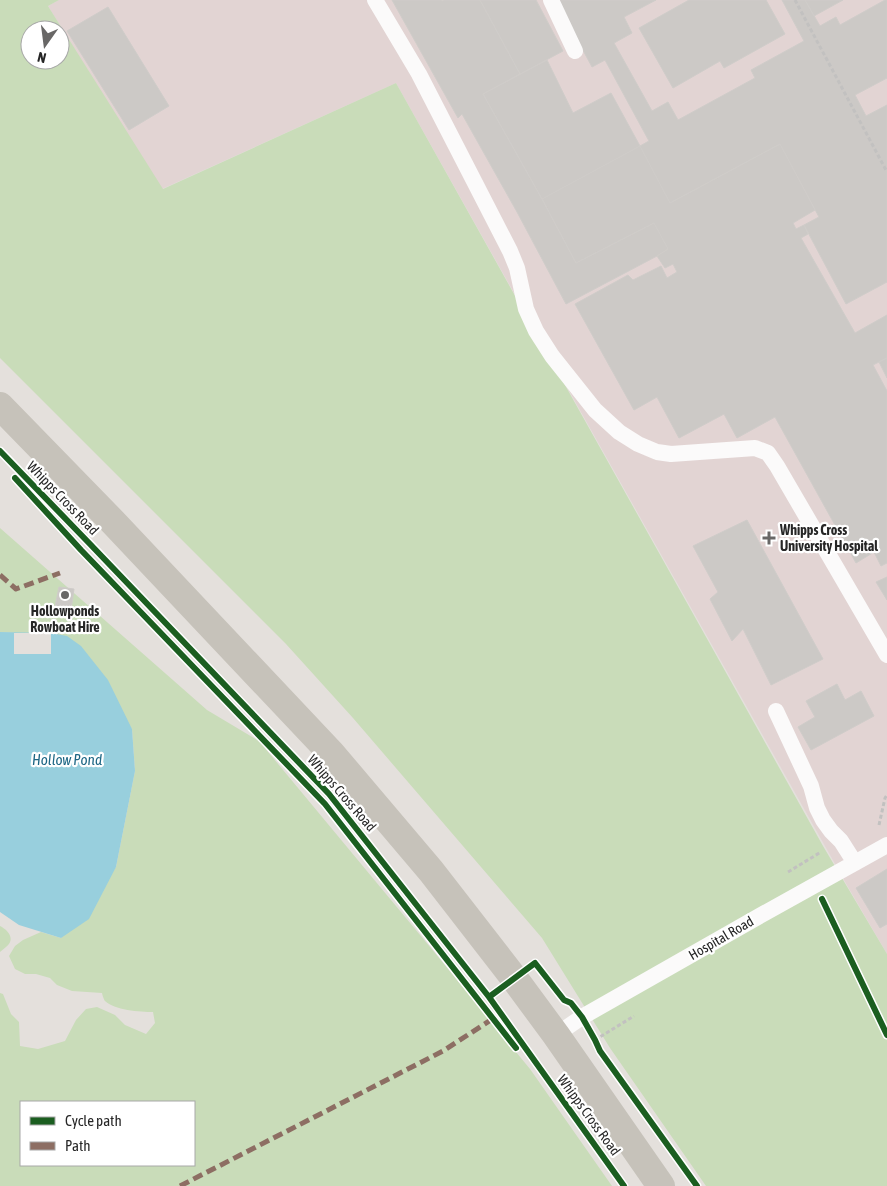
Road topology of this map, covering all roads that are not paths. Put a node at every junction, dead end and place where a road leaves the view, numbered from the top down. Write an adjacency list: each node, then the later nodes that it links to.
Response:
1 (375, 0): 5 (lane)
2 (550, 0): 3 (lane)
3 (575, 50)
4 (0, 406): 9 (main road, Whipps Cross Road)
5 (887, 656)
6 (776, 711): 8 (lane)
7 (887, 845): 8 (lane, Hospital Road)
8 (855, 863): 9 (lane, Hospital Road)
9 (556, 1035): 10 (main road, Whipps Cross Road)
10 (661, 1186)

